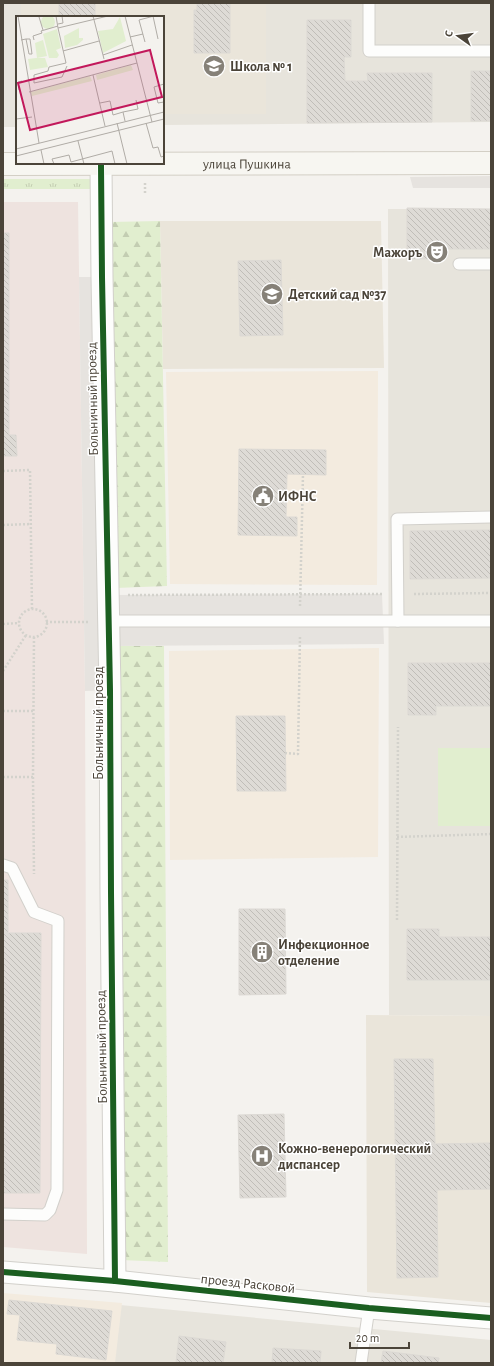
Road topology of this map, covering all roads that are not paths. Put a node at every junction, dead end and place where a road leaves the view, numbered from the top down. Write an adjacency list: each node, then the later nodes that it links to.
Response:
1 (369, 3): 2 (lane)
2 (491, 51)
3 (491, 163): 5 (main road, улица Пушкина)
4 (3, 164): 5 (main road, улица Пушкина)
5 (101, 165): 9 (street, Больничный проезд)
6 (459, 264): 7 (lane)
7 (491, 264)
8 (491, 517): 10 (lane)
9 (109, 621): 10 (lane); 15 (street, Больничный проезд)
10 (398, 621): 11 (lane)
11 (491, 621)
12 (3, 865): 13 (lane)
13 (3, 1214)
14 (3, 1272): 15 (street, проезд Расковой)
15 (115, 1281): 16 (street, проезд Расковой)
16 (369, 1308): 17 (street, проезд Расковой); 18 (lane)
17 (491, 1318)
18 (361, 1363)

